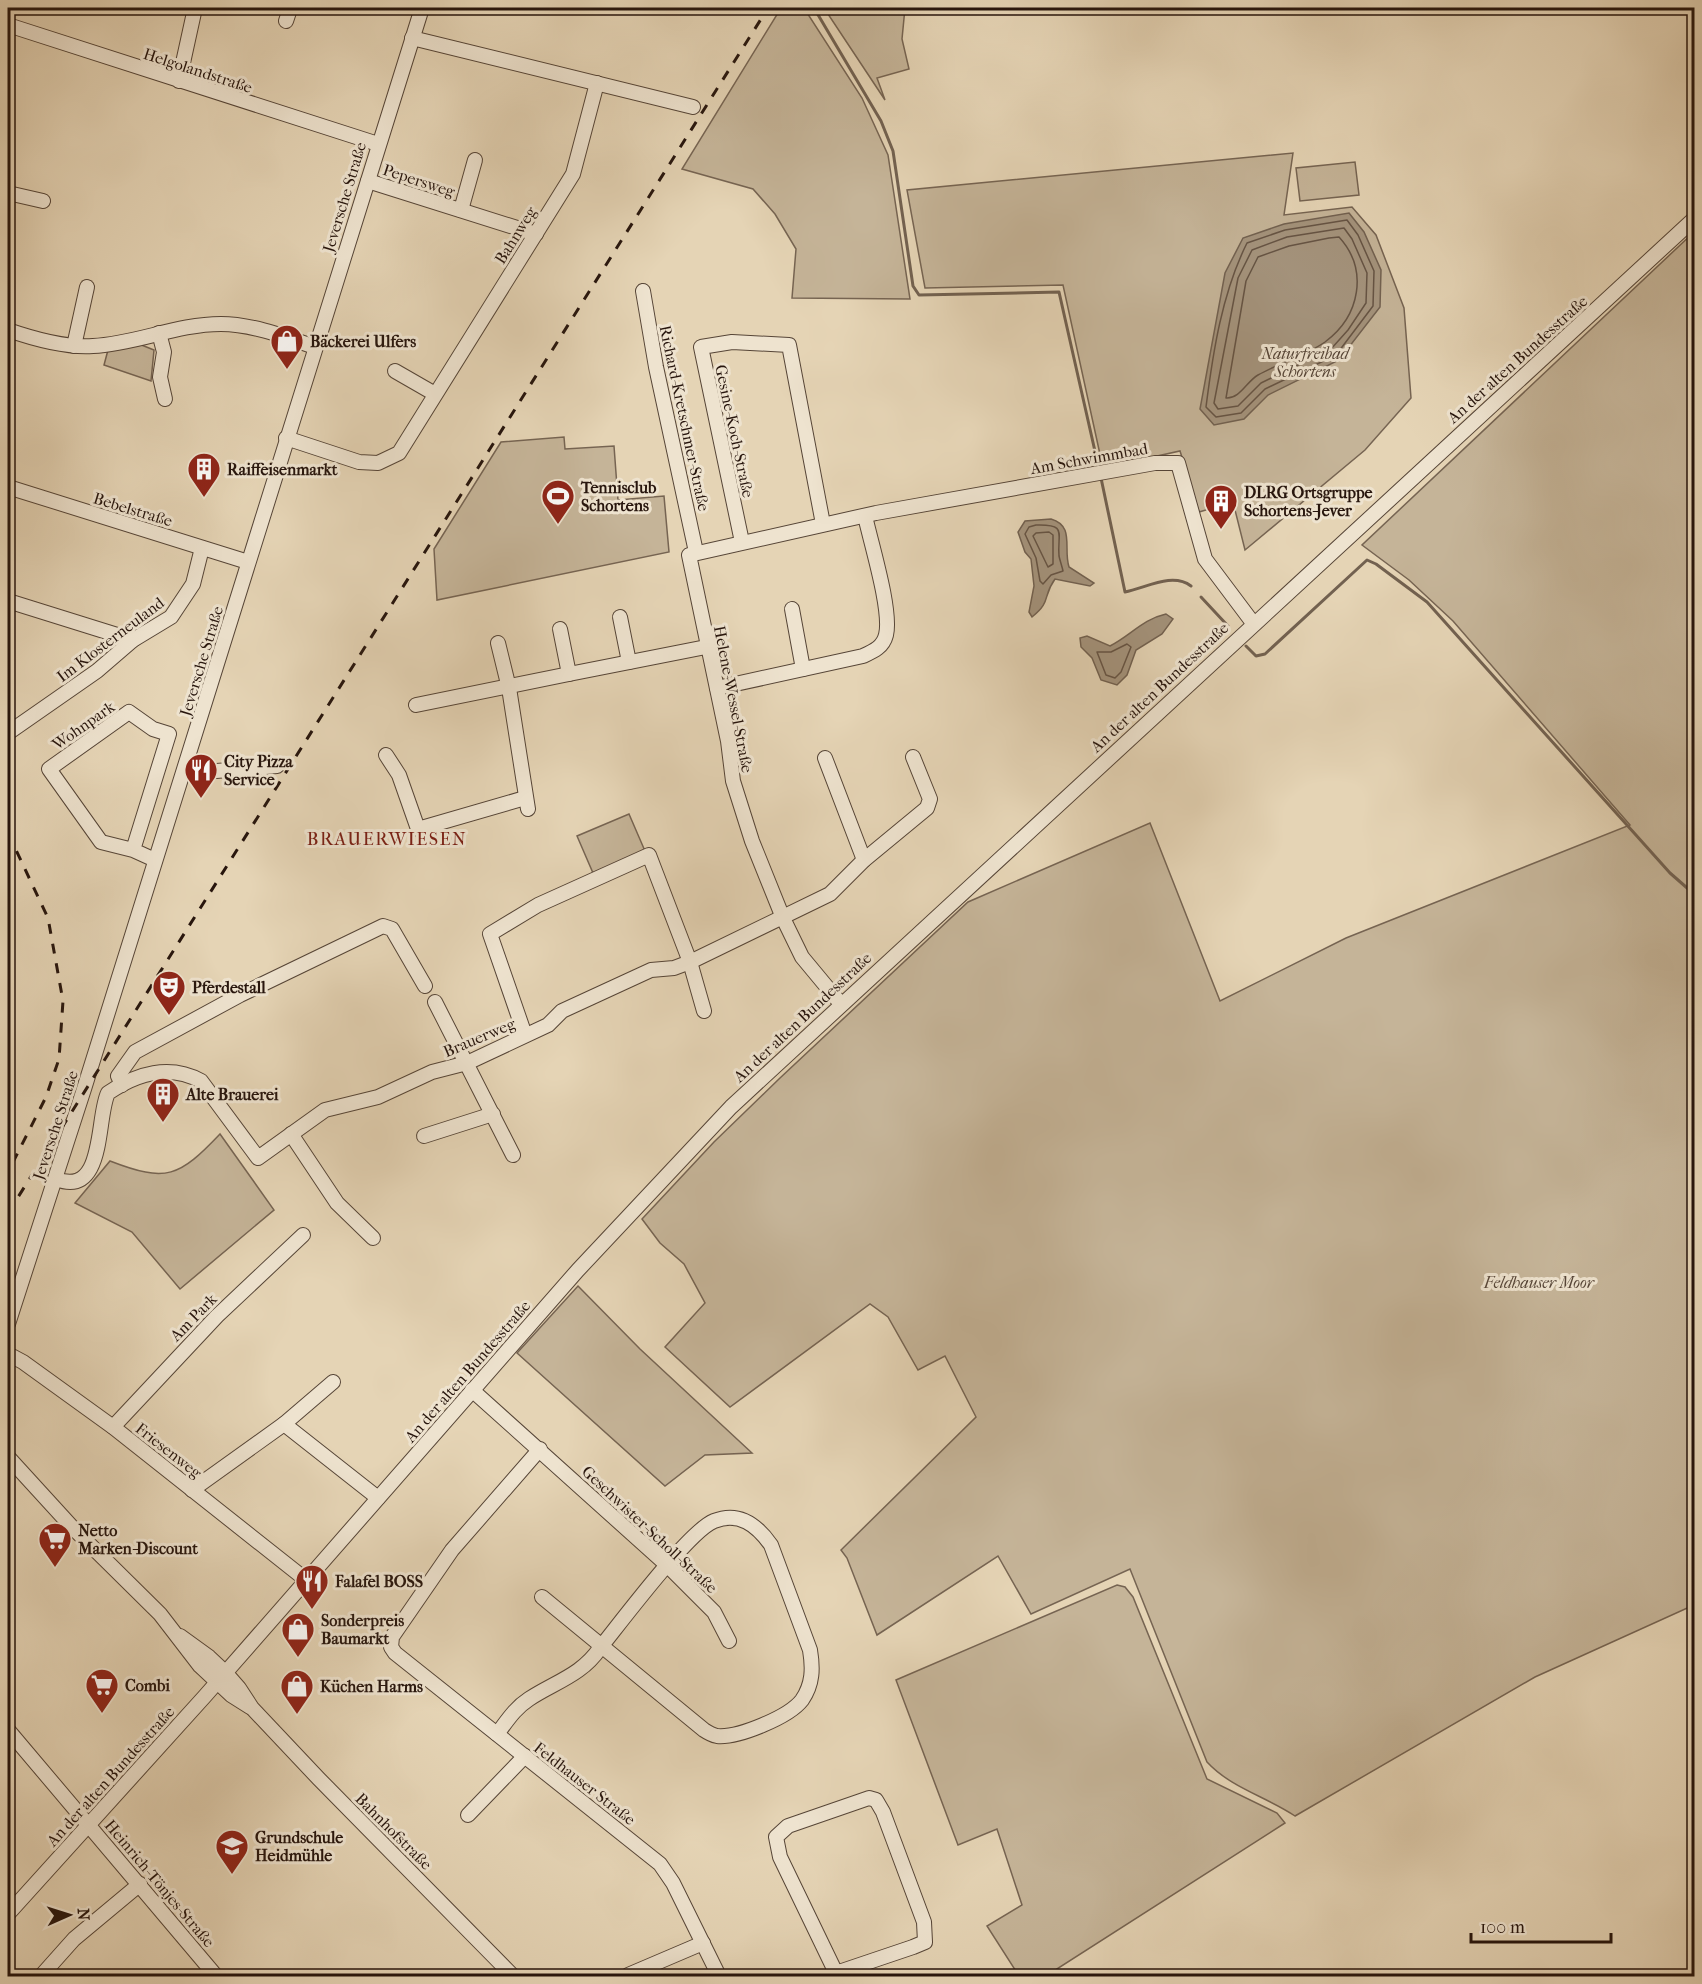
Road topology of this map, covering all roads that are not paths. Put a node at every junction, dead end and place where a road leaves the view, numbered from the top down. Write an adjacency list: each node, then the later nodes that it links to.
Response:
1 (195, 8): 5 (street)
2 (422, 8): 4 (street, Jeversche Straße)
3 (8, 26): 5 (street, Helgolandstraße)
4 (412, 38): 6 (street); 8 (street, Jeversche Straße)
5 (178, 81): 8 (street, Helgolandstraße)
6 (597, 82): 7 (street); 15 (street, Bahnweg)
7 (693, 107)
8 (378, 144): 10 (street, Jeversche Straße)
9 (475, 160): 13 (street, Pepersweg)
10 (368, 181): 13 (street, Pepersweg); 21 (street, Jeversche Straße)
11 (8, 193): 12 (street)
12 (44, 201)
13 (461, 210): 15 (street, Pepersweg)
14 (1695, 219): 36 (street, An der alten Bundesstraße)
15 (536, 234): 23 (street, Bahnweg)
16 (87, 287): 20 (street)
17 (643, 291): 31 (street, Richard-Kretschmer-Straße)
18 (8, 330): 20 (street)
19 (159, 333): 20 (street); 21 (street); 24 (street)
20 (74, 346)
21 (315, 347): 25 (street, Jeversche Straße)
22 (395, 371): 23 (street)
23 (435, 394): 25 (street, Bahnweg)
24 (165, 399)
25 (286, 438): 32 (street, Jeversche Straße)
26 (8, 487): 30 (street, Bebelstraße)
27 (865, 516): 28 (street); 36 (street, Am Schwimmbad); 42 (street)
28 (823, 524): 29 (street); 29 (street, Gesine-Koch-Straße)
29 (742, 542): 31 (street)
30 (202, 548): 32 (street, Bebelstraße); 38 (street, Im Klosterneuland)
31 (696, 552): 40 (street, Helene-Wessel-Straße)
32 (248, 561): 52 (street, Jeversche Straße)
33 (8, 601): 38 (street)
34 (792, 609): 42 (street)
35 (620, 616): 41 (street)
36 (1252, 623): 60 (street, An der alten Bundesstraße)
37 (560, 629): 43 (street)
38 (134, 640): 47 (street, Im Klosterneuland)
39 (498, 643): 45 (street)
40 (706, 647): 41 (street); 44 (street, Helene-Wessel-Straße)
41 (629, 662): 43 (street)
42 (803, 669): 44 (street)
43 (570, 674): 45 (street)
44 (717, 687): 56 (street, Helene-Wessel-Straße)
45 (509, 688): 46 (street); 48 (street)
46 (416, 705)
47 (8, 733)
48 (386, 755)
49 (913, 757): 55 (street, Brauerweg)
50 (825, 758): 55 (street)
51 (277, 766): 52 (street)
52 (184, 771): 54 (street, Jeversche Straße)
53 (133, 850): 53 (street, Wohnpark); 54 (street, Wohnpark)
54 (155, 860): 69 (street, Jeversche Straße)
55 (864, 860): 56 (street, Brauerweg)
56 (783, 918): 57 (street, Brauerweg); 60 (street, Helene-Wessel-Straße)
57 (690, 962): 61 (street); 62 (street, Brauerweg); 62 (street)
58 (425, 986): 64 (street)
59 (435, 1002): 63 (street)
60 (841, 1004): 75 (street, An der alten Bundesstraße)
61 (704, 1011)
62 (525, 1035): 63 (street, Brauerweg)
63 (467, 1063): 65 (street); 66 (street, Brauerweg)
64 (122, 1085): 66 (street, Brauerweg); 69 (street)
65 (493, 1114): 67 (street); 68 (street)
66 (291, 1134): 71 (street)
67 (424, 1136)
68 (513, 1155)
69 (56, 1179): 72 (street, Jeversche Straße)
70 (303, 1235): 77 (street, Am Park)
71 (373, 1238)
72 (8, 1324)
73 (8, 1354): 77 (street, Friesenweg)
74 (333, 1382): 76 (street)
75 (472, 1390): 78 (street, Geschwister-Scholl-Straße); 81 (street, An der alten Bundesstraße)
76 (284, 1424): 80 (street); 81 (street)
77 (113, 1427): 80 (street, Friesenweg)
78 (540, 1449): 82 (street, Geschwister-Scholl-Straße); 89 (street, Feldhauser Straße)
79 (8, 1458): 87 (street, Bahnhofstraße)
80 (192, 1490): 83 (street, Friesenweg)
81 (378, 1498): 83 (street, An der alten Bundesstraße)
82 (668, 1566): 85 (street, Geschwister-Scholl-Straße); 86 (street); 86 (street)
83 (305, 1579): 87 (street, An der alten Bundesstraße)
84 (542, 1597): 86 (street)
85 (729, 1641)
86 (600, 1648): 89 (street)
87 (221, 1677): 92 (street, An der alten Bundesstraße); 100 (street, Bahnhofstraße)
88 (8, 1730): 92 (street, Heinrich-Tönjes-Straße)
89 (497, 1734): 90 (street, Feldhauser Straße)
90 (525, 1756): 91 (street); 95 (street, Feldhauser Straße)
91 (468, 1815)
92 (88, 1822): 93 (street, Heinrich-Tönjes-Straße); 94 (street, An der alten Bundesstraße)
93 (140, 1884): 98 (street); 99 (street, Heinrich-Tönjes-Straße)
94 (8, 1914)
95 (703, 1943): 96 (street); 101 (street, Feldhauser Straße)
96 (628, 1975)
97 (834, 1976): 97 (street)
98 (41, 1977)
99 (216, 1977)
100 (513, 1977)
101 (719, 1977)

